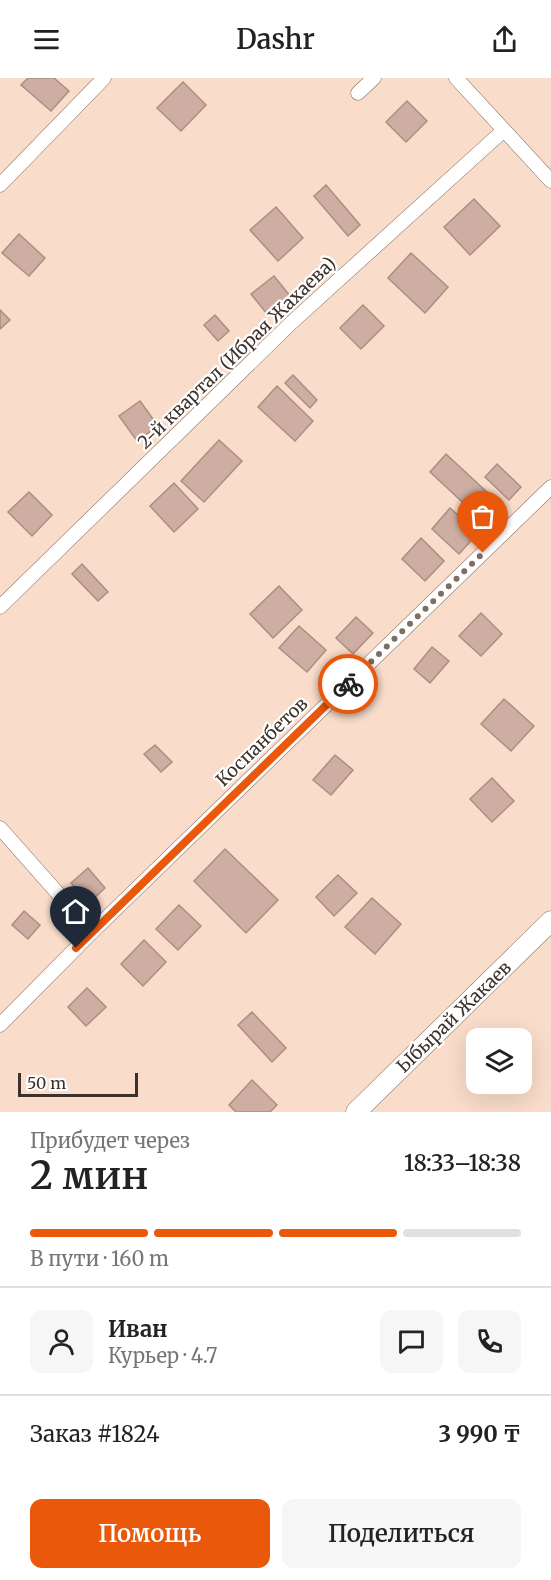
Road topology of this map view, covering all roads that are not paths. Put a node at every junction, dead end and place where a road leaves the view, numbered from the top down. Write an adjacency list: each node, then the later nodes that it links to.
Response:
1 (104, 78): 7 (street)
2 (374, 78): 4 (street)
3 (456, 78): 5 (street)
4 (358, 93)
5 (504, 130): 6 (street); 9 (street, 2-й квартал (Ибрая Жахаева))
6 (551, 181)
7 (0, 185)
8 (551, 487): 12 (street, Коспанбетов)
9 (0, 607)
10 (0, 828): 12 (street)
11 (551, 921): 14 (street, Ыбырай Жакаев)
12 (92, 932): 13 (street, Коспанбетов)
13 (0, 1025)
14 (356, 1112)

